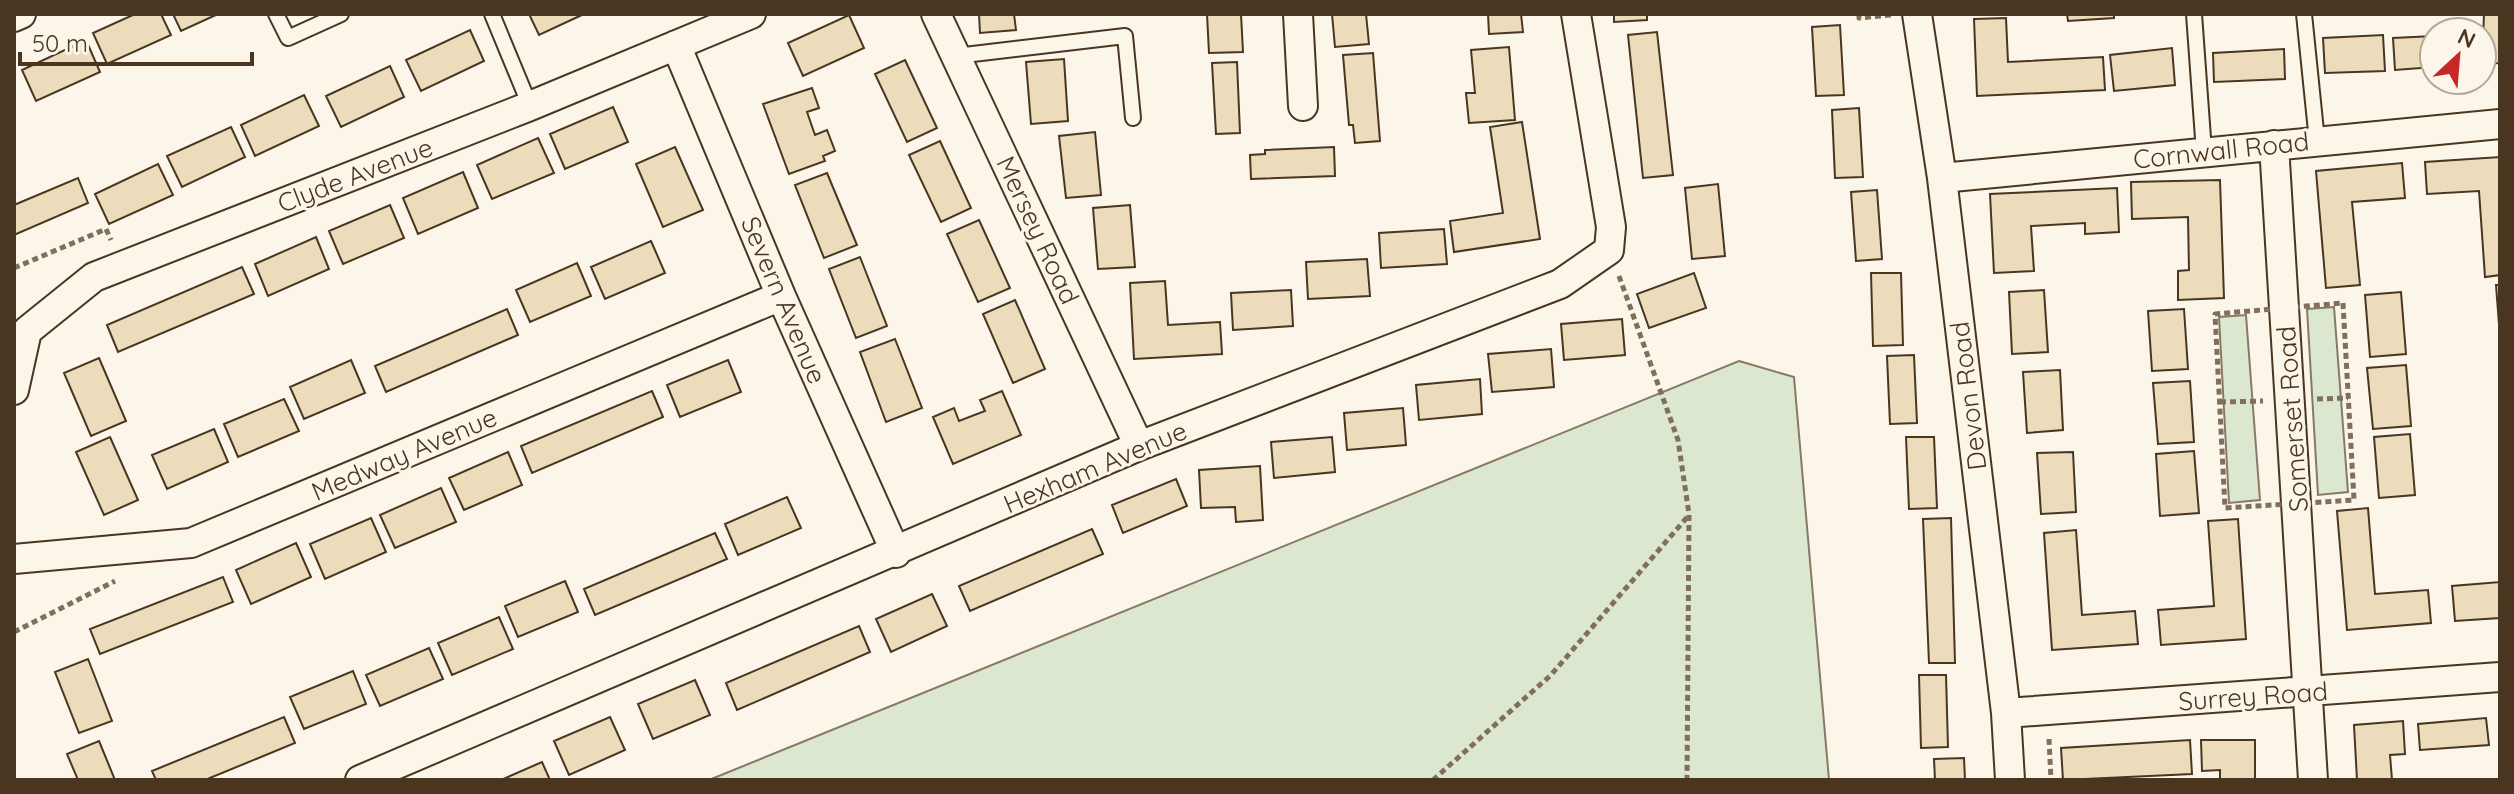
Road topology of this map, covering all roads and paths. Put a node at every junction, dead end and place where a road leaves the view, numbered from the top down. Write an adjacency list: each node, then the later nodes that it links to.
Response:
1 (21, 14): 14 (street)
2 (276, 14): 3 (lane)
3 (341, 14)
4 (492, 14): 17 (lane)
5 (751, 14): 15 (street, Clyde Avenue)
6 (936, 14): 16 (street, Mersey Road)
7 (1298, 14): 18 (street)
8 (1576, 14): 25 (street)
9 (1859, 14): 10 (path)
10 (1897, 14)
11 (1917, 14): 24 (street, Devon Road)
12 (2194, 14): 23 (lane)
13 (2304, 14): 21 (lane)
14 (14, 17)
15 (676, 45): 17 (street, Clyde Avenue); 28 (street, Severn Avenue)
16 (956, 56): 19 (lane); 30 (street, Mersey Road)
17 (530, 106): 26 (street, Clyde Avenue)
18 (1303, 106)
19 (1133, 118)
20 (2500, 124): 21 (street, Cornwall Road)
21 (2317, 141): 22 (street, Cornwall Road)
22 (2274, 145): 23 (street, Cornwall Road); 37 (street, Somerset Road)
23 (2204, 152): 24 (street, Cornwall Road)
24 (1942, 178): 39 (street, Devon Road)
25 (1609, 250): 30 (street, Hexham Avenue); 31 (path)
26 (123, 266): 27 (path); 29 (street, Clyde Avenue)
27 (14, 268)
28 (781, 296): 32 (street, Severn Avenue); 33 (street, Medway Avenue)
29 (14, 390)
30 (1139, 446): 32 (street, Hexham Avenue)
31 (1689, 514): 41 (path); 42 (path)
32 (896, 553): 40 (street, Hexham Avenue)
33 (14, 559)
34 (123, 577): 35 (path)
35 (14, 632)
36 (2500, 677): 37 (street, Surrey Road)
37 (2309, 693): 38 (street, Surrey Road); 45 (street, Somerset Road)
38 (2048, 711): 39 (street, Surrey Road); 44 (path)
39 (2006, 713): 43 (street, Devon Road)
40 (360, 780)
41 (1433, 780)
42 (1687, 780)
43 (2010, 780)
44 (2051, 780)
45 (2313, 780)

